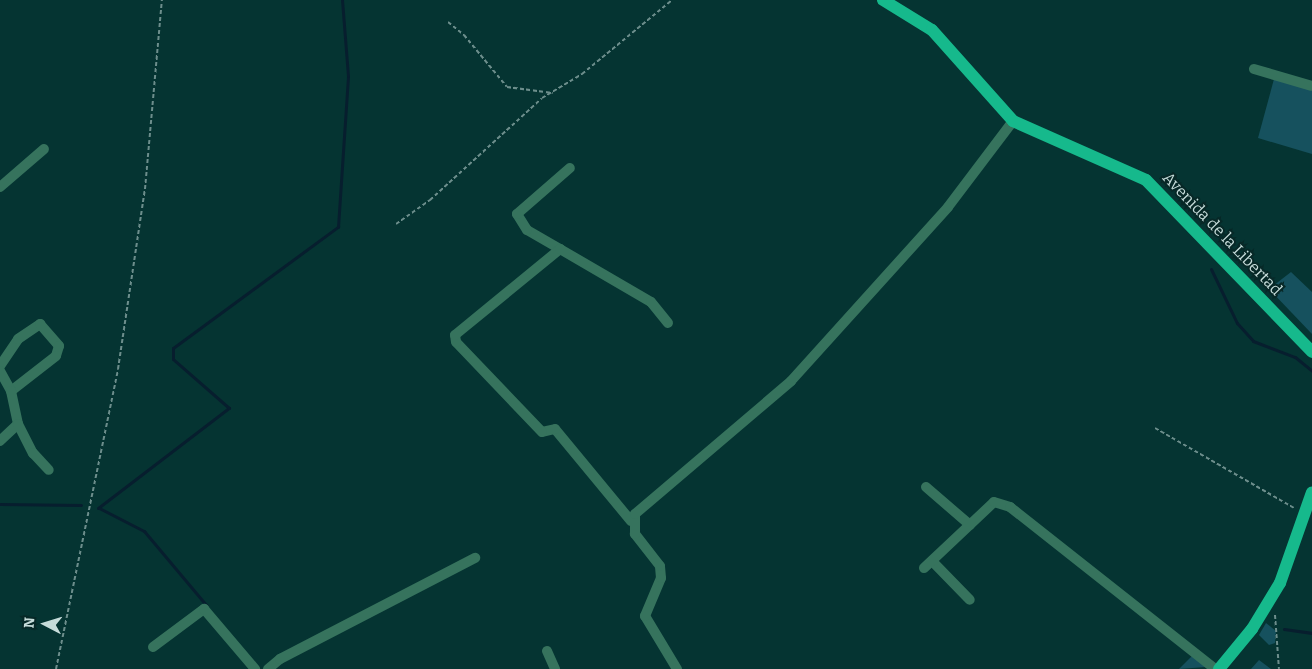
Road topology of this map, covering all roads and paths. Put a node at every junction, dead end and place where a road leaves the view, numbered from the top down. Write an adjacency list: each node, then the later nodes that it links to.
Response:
1 (162, 0): 33 (path)
2 (672, 0): 7 (path)
3 (883, 0): 8 (main road, Avenida de la Libertad)
4 (448, 22): 7 (path)
5 (1254, 69): 6 (street)
6 (1312, 86)
7 (555, 93): 12 (path)
8 (1014, 121): 15 (main road, Avenida de la Libertad); 26 (street)
9 (44, 149): 11 (street)
10 (570, 168): 13 (street)
11 (0, 187)
12 (396, 224)
13 (560, 249): 14 (street); 26 (street)
14 (668, 323)
15 (1312, 352)
16 (0, 366): 18 (street)
17 (0, 371): 18 (street)
18 (11, 391): 19 (street)
19 (18, 424): 21 (street); 22 (street)
20 (1155, 428): 25 (path)
21 (0, 441)
22 (49, 470)
23 (926, 487): 27 (street)
24 (1312, 492): 25 (main road)
25 (1306, 515): 30 (main road)
26 (632, 521): 37 (street)
27 (970, 525): 29 (street); 38 (street)
28 (476, 558): 35 (street)
29 (970, 600)
30 (1271, 600): 39 (main road); 40 (path)
31 (153, 647): 34 (street)
32 (547, 651): 36 (street)
33 (56, 669)
34 (255, 669)
35 (268, 669)
36 (555, 669)
37 (677, 669)
38 (1215, 669)
39 (1219, 669)
40 (1279, 669)

